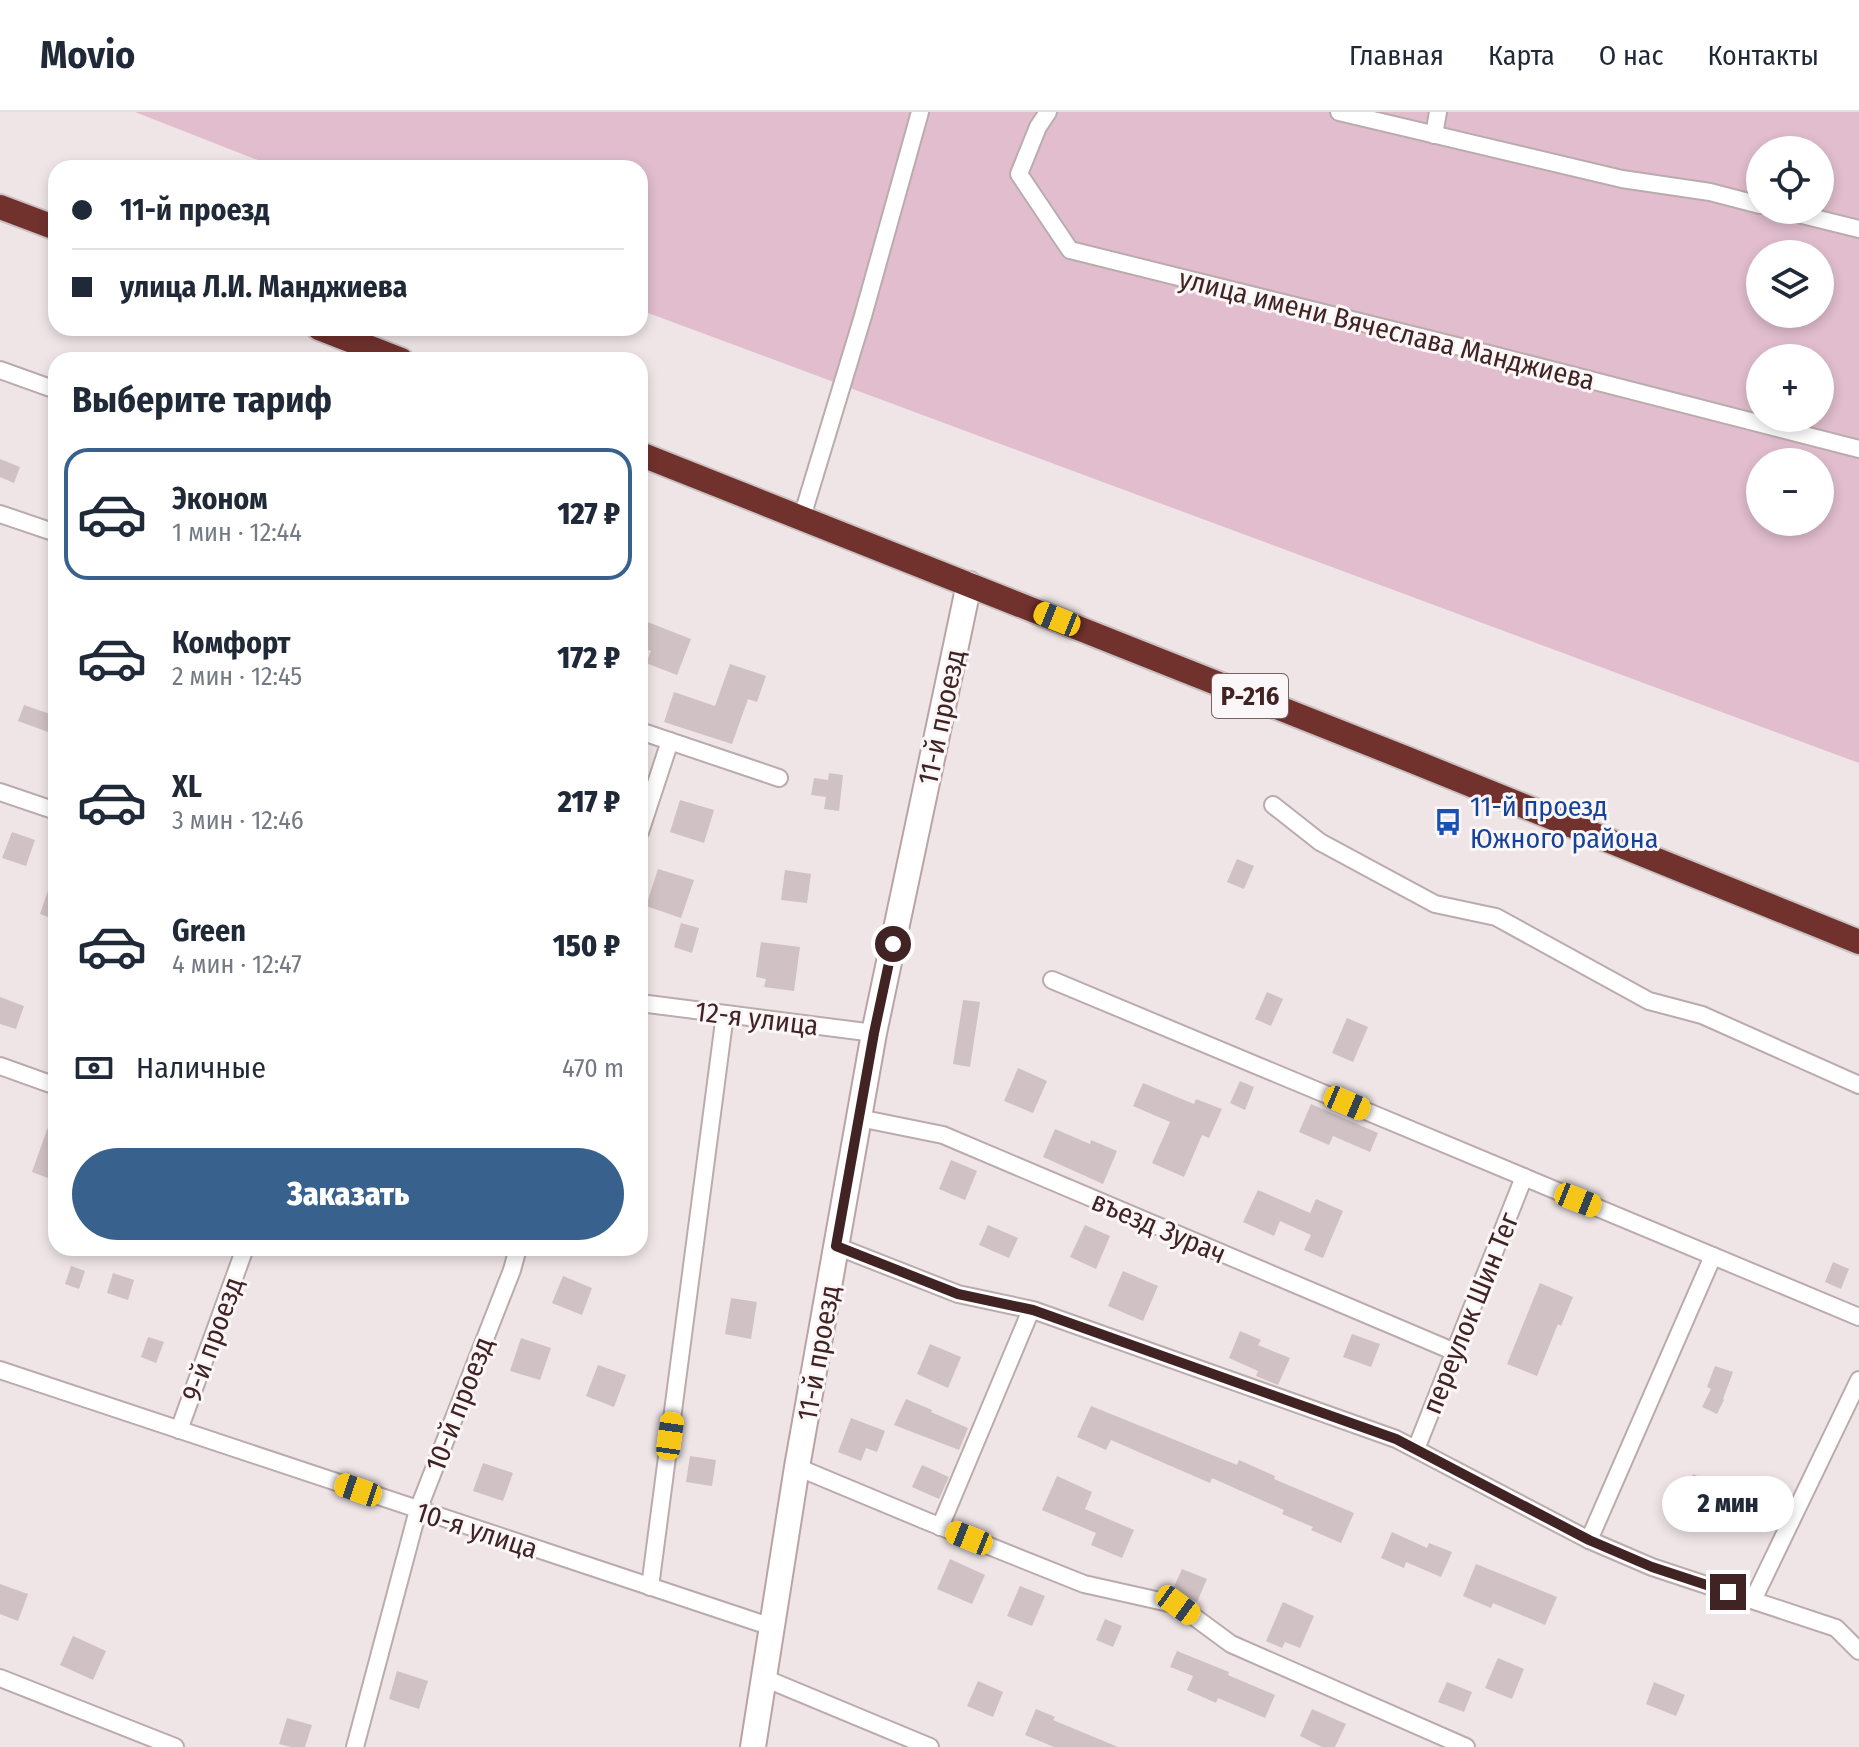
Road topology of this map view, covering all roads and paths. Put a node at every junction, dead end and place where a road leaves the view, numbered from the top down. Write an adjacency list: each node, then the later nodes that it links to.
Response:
1 (920, 112): 18 (street)
2 (1048, 112): 15 (street, улица имени Вячеслава Манджиева)
3 (1339, 112): 5 (street)
4 (1438, 112): 5 (street)
5 (1434, 135): 6 (street)
6 (1746, 201)
7 (0, 207): 9 (highway)
8 (1834, 223): 10 (street)
9 (48, 225)
10 (1859, 229)
11 (340, 336): 12 (highway)
12 (380, 352)
13 (0, 370): 14 (street)
14 (48, 387)
15 (1859, 449)
16 (648, 457): 18 (highway, Р-216)
17 (0, 514): 19 (street)
18 (802, 517): 20 (highway, Р-216)
19 (48, 530)
20 (969, 584): 28 (highway, Р-216); 32 (street, 11-й проезд)
21 (648, 734): 22 (street)
22 (670, 741): 23 (street); 27 (street)
23 (779, 778)
24 (0, 792): 26 (street)
25 (1273, 805): 35 (street)
26 (48, 808)
27 (648, 808)
28 (1859, 942)
29 (1052, 980): 37 (street)
30 (648, 1004): 31 (street, 12-я улица)
31 (725, 1014): 32 (street, 12-я улица); 53 (street)
32 (874, 1033): 36 (street, 11-й проезд)
33 (0, 1066): 34 (street)
34 (48, 1083)
35 (1859, 1085)
36 (859, 1118): 38 (street, 11-й проезд); 44 (street, въезд Зурач)
37 (1524, 1177): 41 (street); 44 (street, переулок Шин Тег)
38 (836, 1246): 42 (street); 49 (street, 11-й проезд)
39 (242, 1256): 47 (street, 9-й проезд)
40 (516, 1256): 50 (street, 10-й проезд)
41 (1713, 1256): 43 (street); 52 (street)
42 (1031, 1310): 48 (street); 51 (street)
43 (1859, 1317)
44 (1455, 1352): 48 (street, переулок Шин Тег)
45 (0, 1370): 47 (street, 10-я улица)
46 (1859, 1380): 54 (street)
47 (179, 1430): 50 (street, 10-я улица)
48 (1416, 1449): 52 (street)
49 (797, 1467): 51 (street); 55 (street, 11-й проезд)
50 (418, 1510): 53 (street, 10-я улица); 60 (street, 10-й проезд)
51 (940, 1527): 63 (street)
52 (1589, 1540): 54 (street)
53 (650, 1587): 55 (street, 10-я улица)
54 (1753, 1600): 56 (street)
55 (772, 1627): 58 (street, 11-й проезд)
56 (1859, 1651)
57 (0, 1678): 59 (street)
58 (764, 1678): 61 (street, 11-й проезд); 62 (street)
59 (175, 1747)
60 (355, 1747)
61 (753, 1747)
62 (930, 1747)
63 (1466, 1747)

